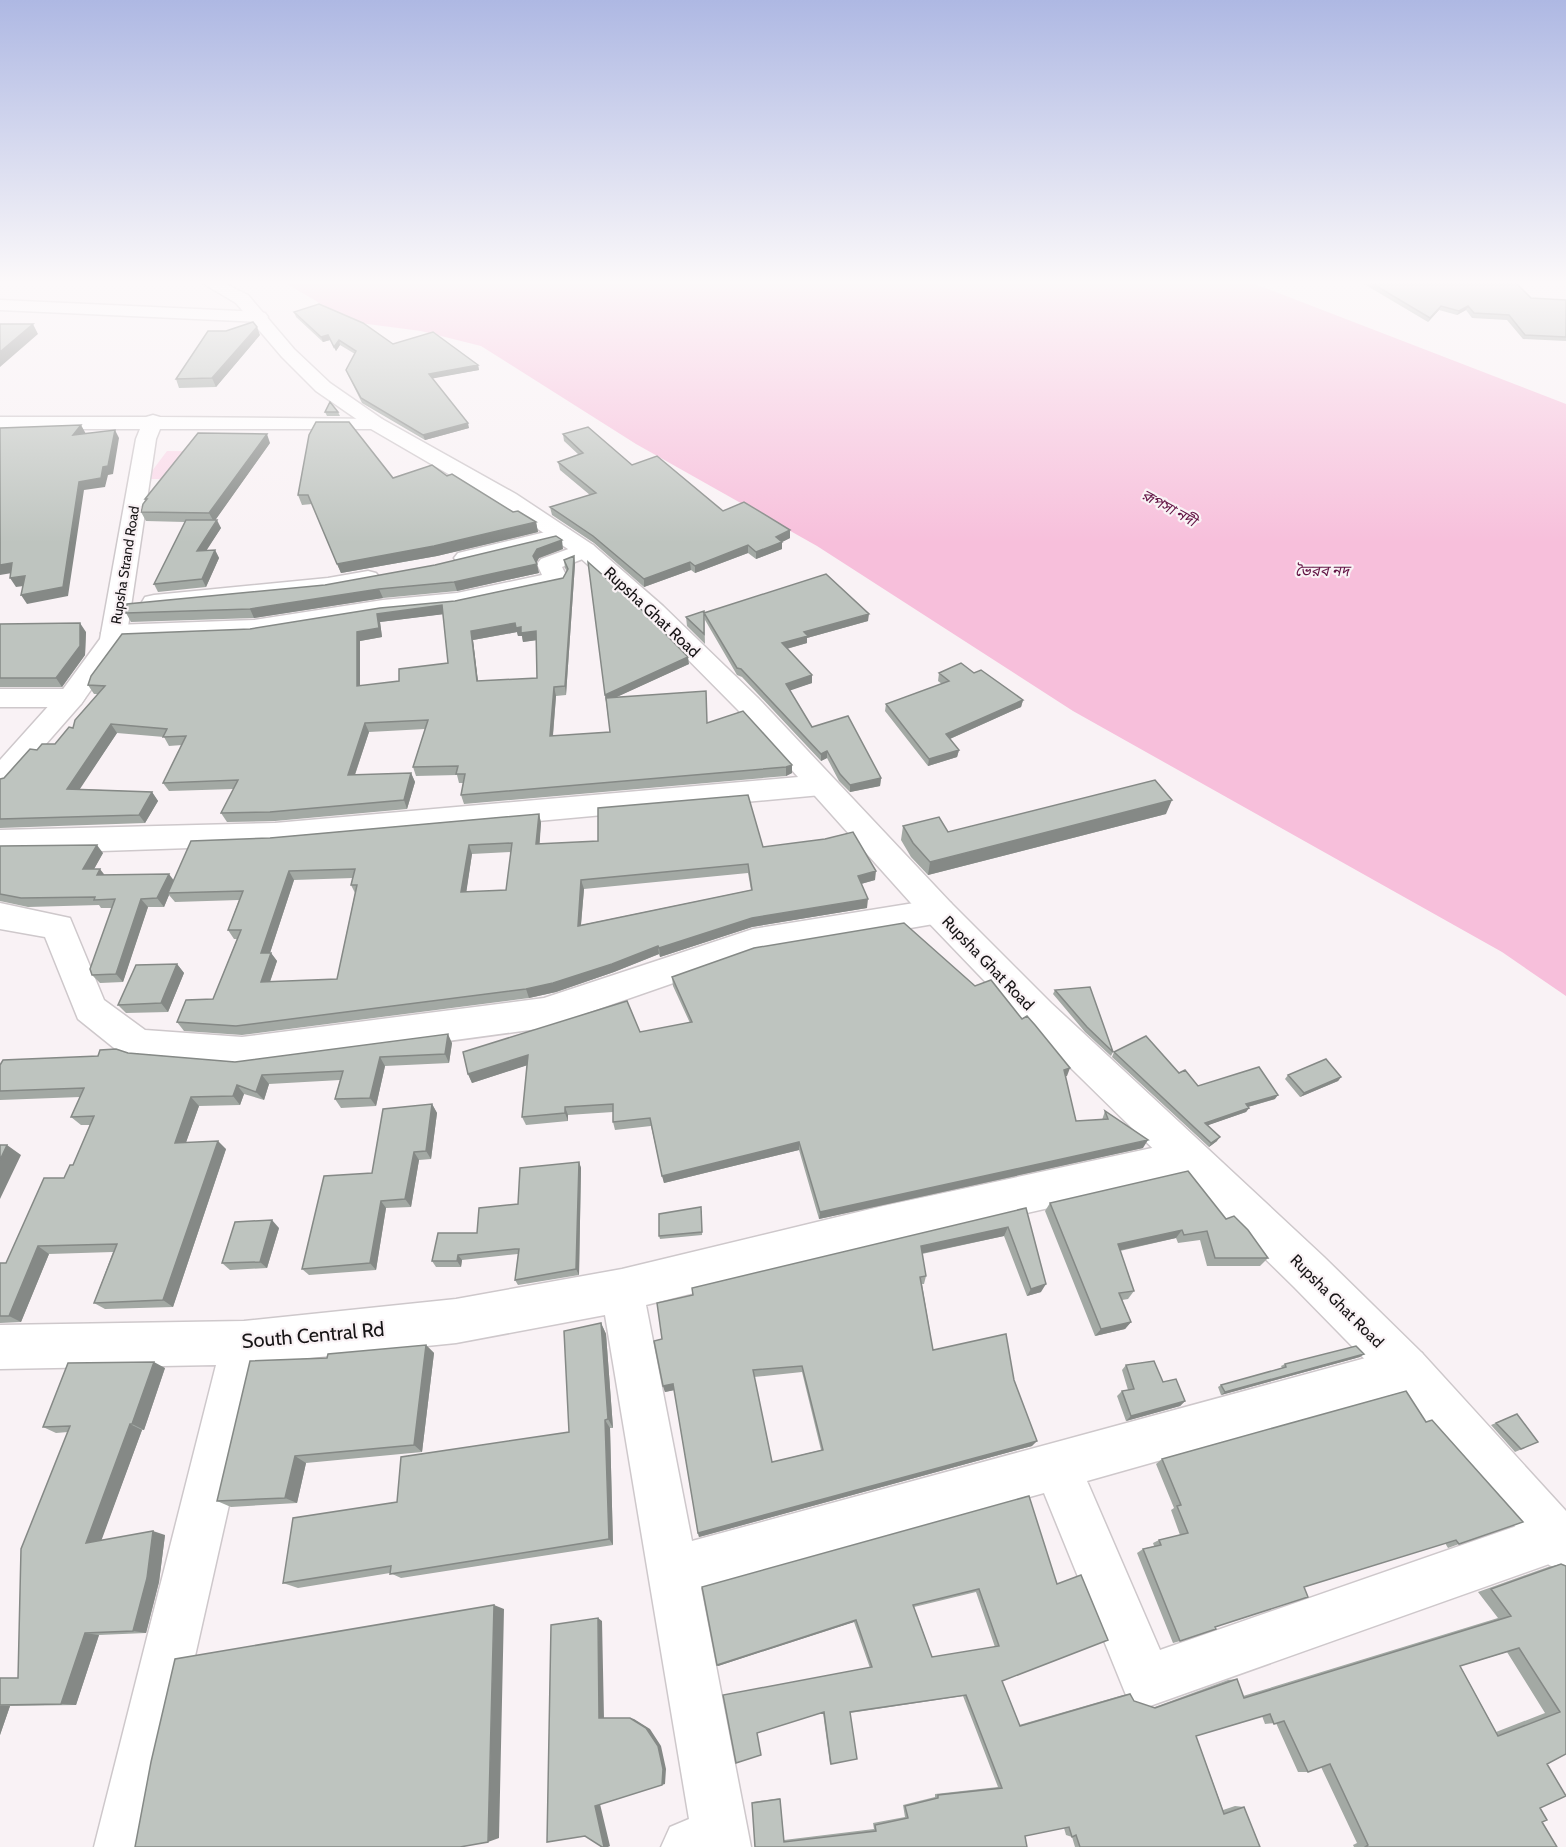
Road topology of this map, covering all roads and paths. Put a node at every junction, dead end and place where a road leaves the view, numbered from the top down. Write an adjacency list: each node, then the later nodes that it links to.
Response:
1 (306, 370): 4 (street, Rupsha Ghat Road)
2 (153, 421): 3 (street); 4 (street); 8 (street, Rupsha Strand Road)
3 (0, 423)
4 (375, 423): 5 (street, Rupsha Ghat Road)
5 (574, 543): 6 (street); 9 (street); 13 (street, Rupsha Ghat Road)
6 (448, 562)
7 (394, 573): 8 (street)
8 (117, 606): 9 (street, Rupsha Strand Road)
9 (114, 633): 11 (street, Rupsha Strand Road)
10 (0, 698): 11 (street)
11 (71, 698): 12 (street, Rupsha Strand Road)
12 (0, 778)
13 (821, 785): 14 (street); 15 (street, Rupsha Ghat Road)
14 (0, 841)
15 (939, 912): 16 (street); 17 (street, Rupsha Ghat Road)
16 (0, 916)
17 (1189, 1158): 18 (street, South Central Rd); 21 (street, Rupsha Ghat Road)
18 (622, 1290): 19 (street, South Central Rd); 24 (street)
19 (244, 1343): 20 (street, South Central Rd); 26 (street)
20 (0, 1347)
21 (1406, 1369): 22 (street); 23 (street, Rupsha Ghat Road)
22 (1056, 1465): 23 (street); 24 (street)
23 (1562, 1543)
24 (673, 1571): 25 (street)
25 (711, 1845)
26 (123, 1847)

